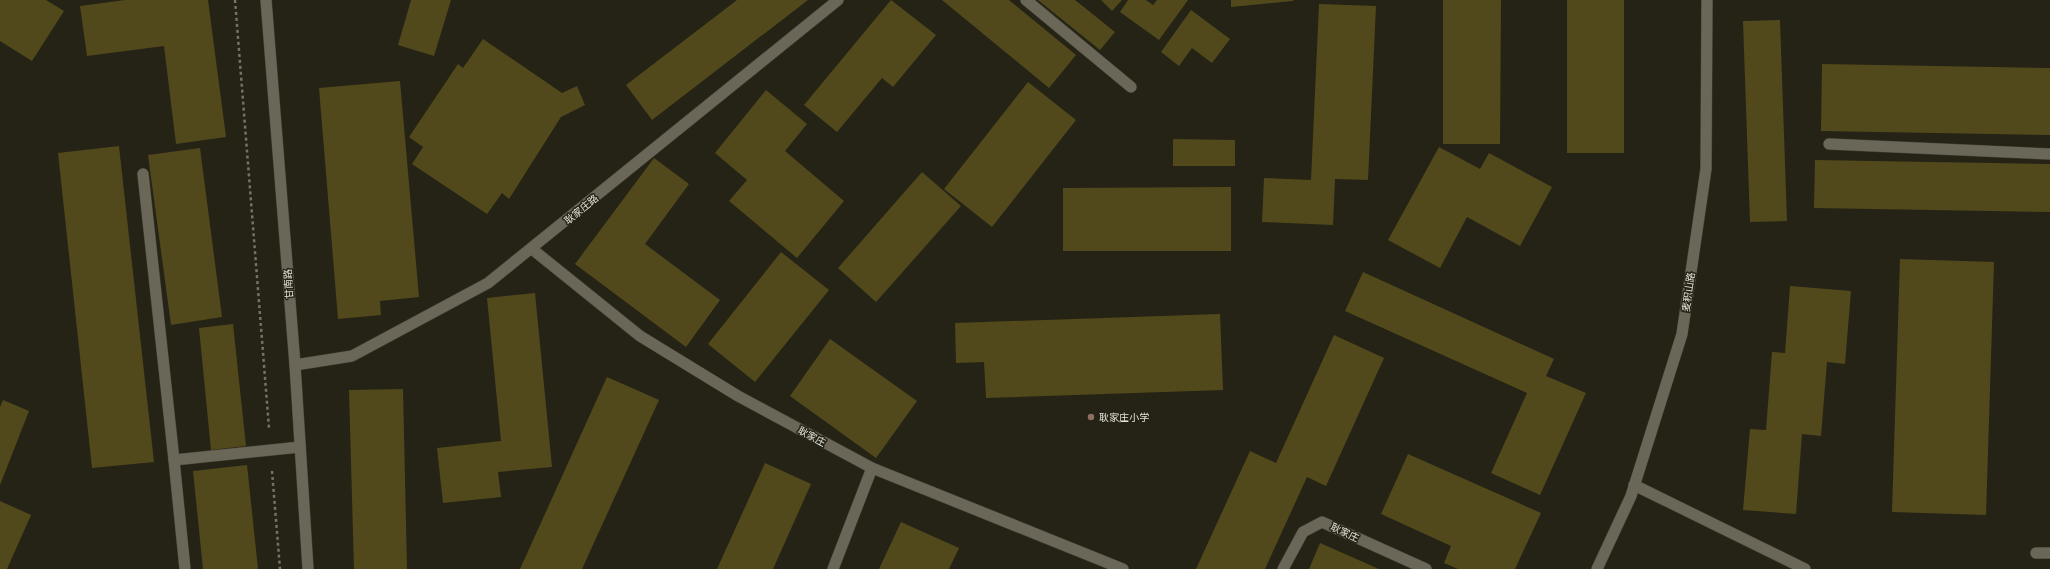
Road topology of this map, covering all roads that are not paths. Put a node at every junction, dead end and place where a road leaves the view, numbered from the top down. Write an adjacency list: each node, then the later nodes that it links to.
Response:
1 (266, 0): 10 (street, 甘南路)
2 (838, 0): 9 (street, 耿家庄路)
3 (1026, 0): 5 (street)
4 (1707, 0): 14 (street, 麦积山路)
5 (1131, 87)
6 (1829, 144): 7 (street)
7 (2050, 154)
8 (143, 174): 12 (street)
9 (532, 249): 10 (street, 耿家庄路); 13 (street, 耿家庄)
10 (294, 365): 11 (street, 甘南路)
11 (300, 447): 12 (street); 18 (street, 甘南路)
12 (174, 460): 17 (street)
13 (872, 468): 19 (street); 20 (street, 耿家庄)
14 (1634, 485): 23 (street, 麦积山路); 24 (street)
15 (2036, 553): 16 (street)
16 (2050, 553)
17 (185, 569)
18 (308, 569)
19 (833, 569)
20 (1123, 569)
21 (1283, 569): 22 (street, 耿家庄)
22 (1426, 569)
23 (1597, 569)
24 (1805, 569)

